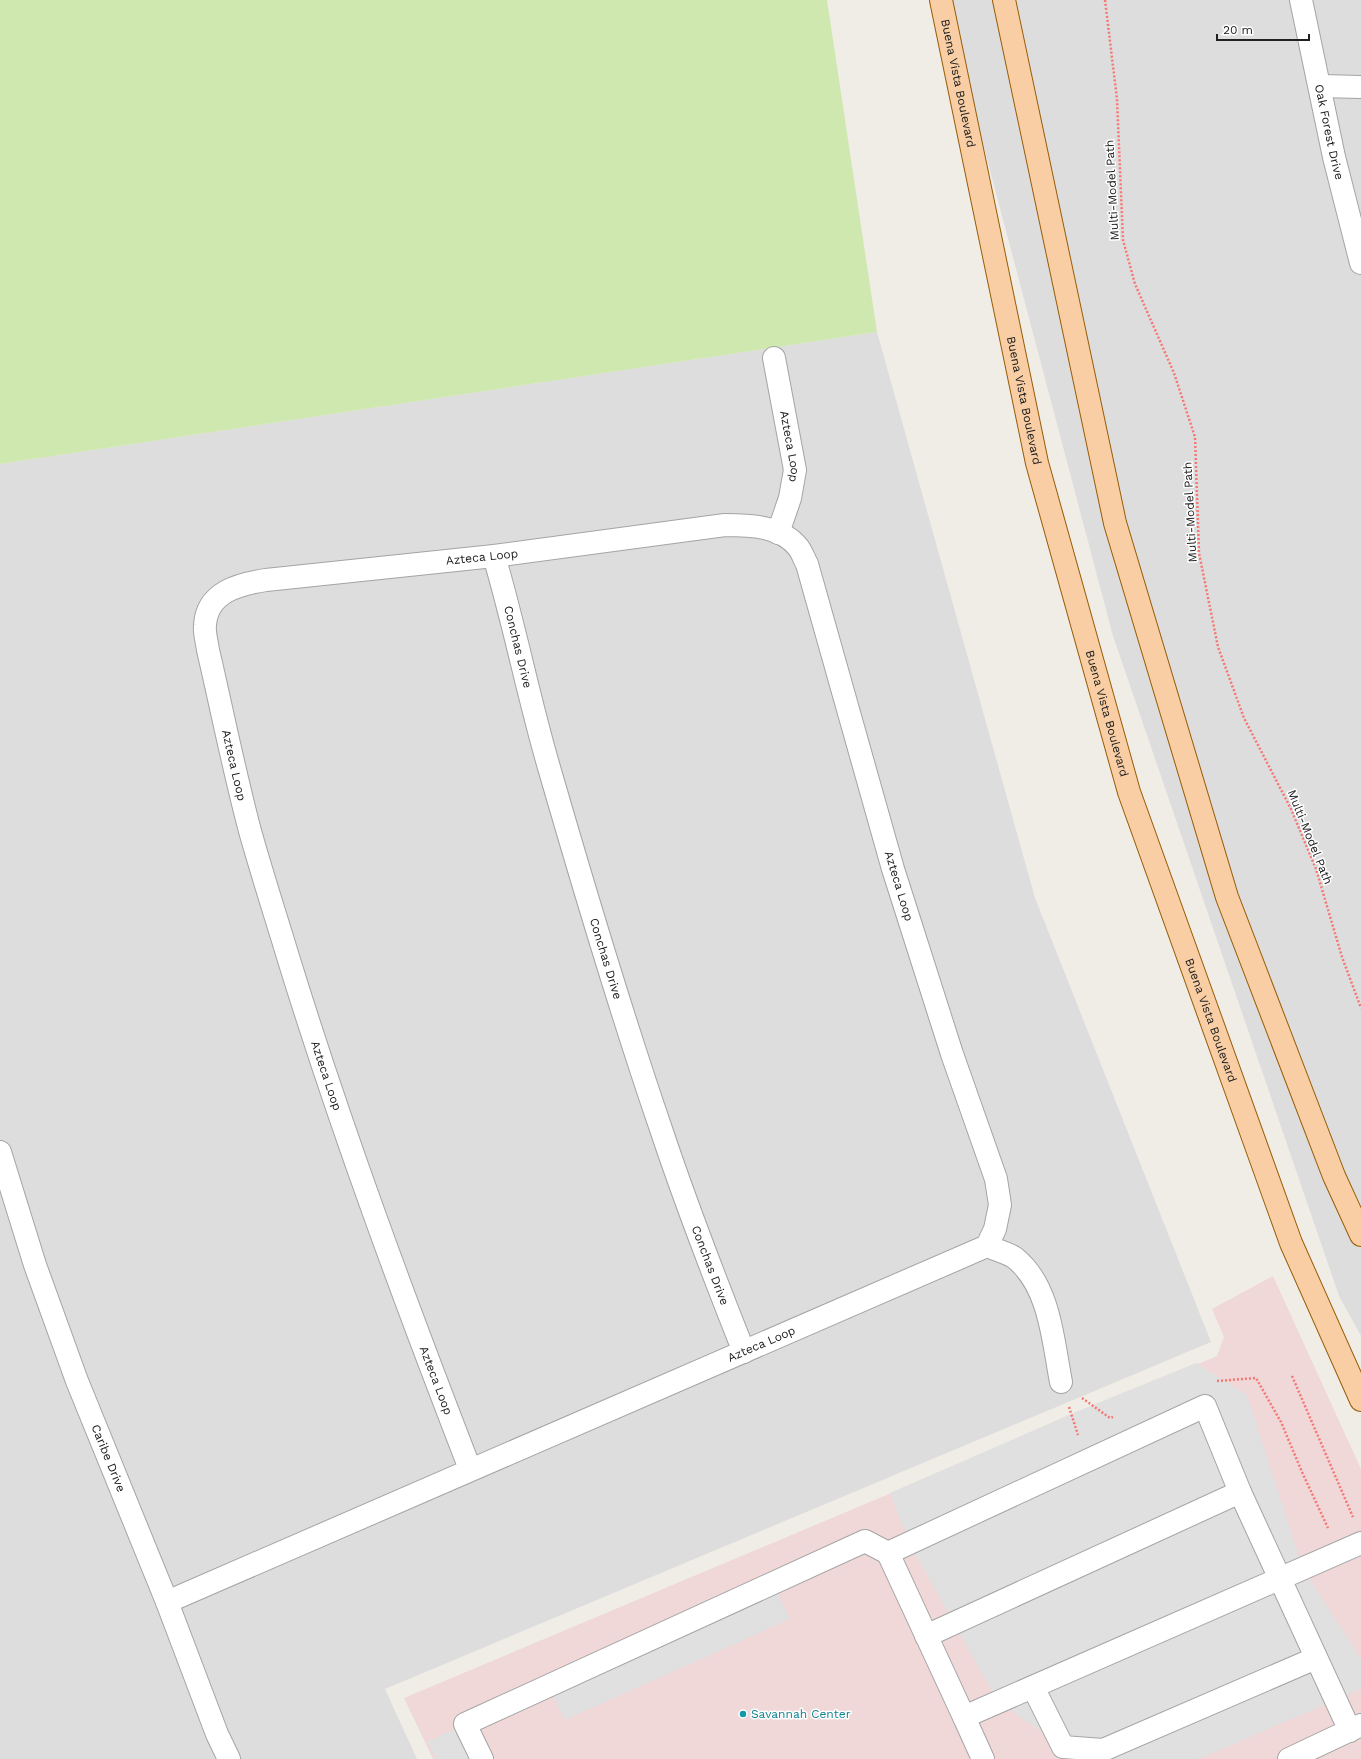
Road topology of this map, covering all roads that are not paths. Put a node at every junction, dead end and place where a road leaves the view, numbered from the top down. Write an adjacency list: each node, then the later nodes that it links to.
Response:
1 (941, 0): 15 (main road, Buena Vista Boulevard)
2 (1004, 0): 11 (main road)
3 (1301, 0): 4 (street, Oak Forest Drive)
4 (1320, 86): 5 (street); 6 (street, Oak Forest Drive)
5 (1361, 87)
6 (1361, 263)
7 (774, 358): 8 (street, Azteca Loop)
8 (778, 533): 9 (street, Azteca Loop); 12 (street, Azteca Loop)
9 (494, 556): 13 (street, Conchas Drive); 16 (street, Azteca Loop)
10 (0, 1152): 21 (street, Caribe Drive)
11 (1361, 1235)
12 (987, 1246): 13 (street, Azteca Loop); 14 (street)
13 (744, 1352): 16 (street, Azteca Loop)
14 (1061, 1382)
15 (1361, 1400)
16 (470, 1469): 21 (street, Azteca Loop)
17 (1240, 1492): 19 (street); 20 (street); 22 (street)
18 (1361, 1543): 20 (street)
19 (888, 1553): 22 (street); 29 (street)
20 (1280, 1579): 23 (street); 24 (street)
21 (167, 1602): 28 (street, Caribe Drive)
22 (926, 1636): 25 (street)
23 (1316, 1658): 24 (street); 26 (street)
24 (1033, 1687): 25 (street)
25 (964, 1717): 30 (street)
26 (1355, 1728): 27 (street)
27 (1324, 1751): 31 (street)
28 (229, 1759)
29 (482, 1759)
30 (983, 1759)
31 (1289, 1759)

